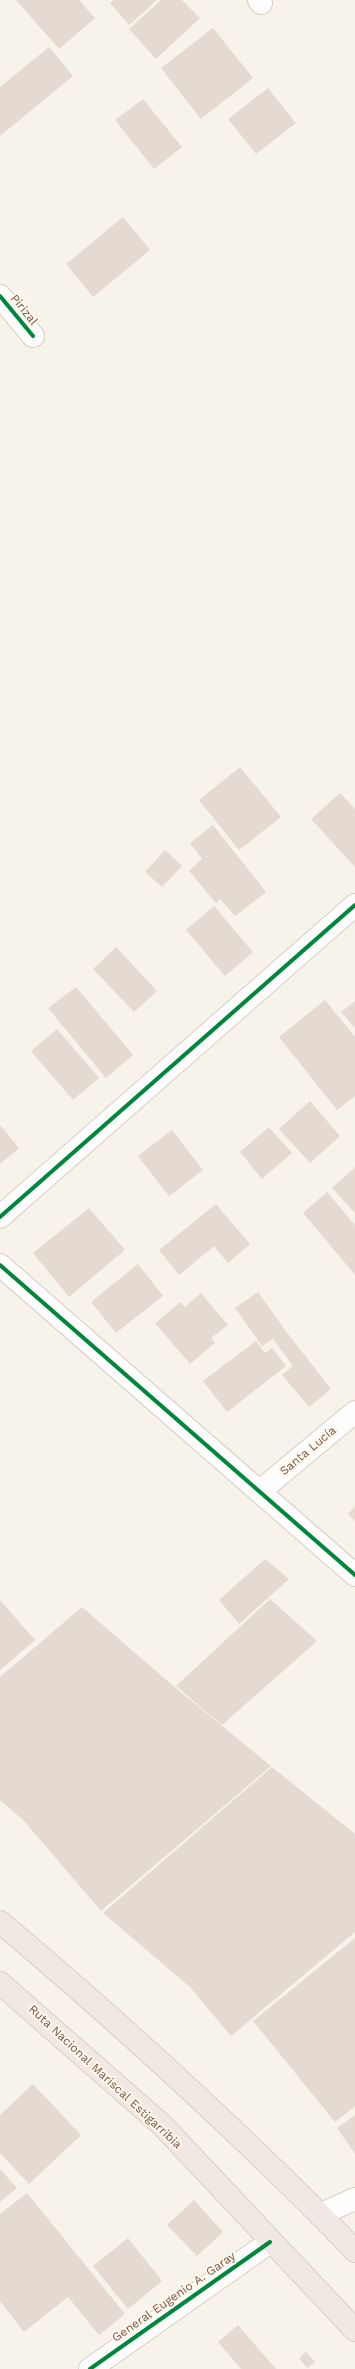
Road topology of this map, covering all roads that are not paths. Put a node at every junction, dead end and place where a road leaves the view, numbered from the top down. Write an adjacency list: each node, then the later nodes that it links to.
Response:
1 (0, 296): 2 (street, Pirizal)
2 (33, 336)
3 (355, 905): 4 (street)
4 (0, 1217)
5 (0, 1265): 7 (street)
6 (355, 1412): 7 (street, Santa Lucía)
7 (260, 1491): 8 (street)
8 (355, 1575)
9 (0, 1922): 12 (highway)
10 (0, 1983): 13 (highway, Ruta Nacional Mariscal Estigarribia)
11 (355, 2199): 12 (street)
12 (321, 2214): 14 (highway)
13 (270, 2242): 15 (highway, Ruta Nacional Mariscal Estigarribia); 16 (street, General Eugenio A. Garay)
14 (355, 2252)
15 (355, 2330)
16 (90, 2369)

